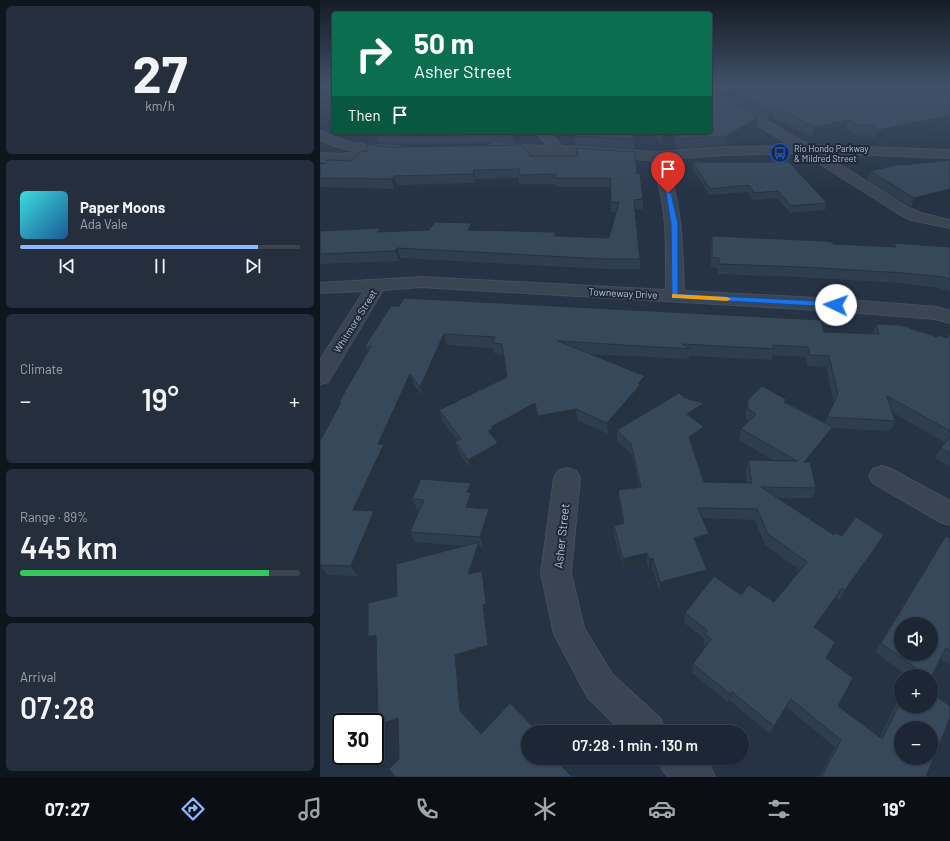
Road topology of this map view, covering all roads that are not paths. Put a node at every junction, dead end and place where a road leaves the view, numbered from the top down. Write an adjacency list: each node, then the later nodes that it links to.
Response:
1 (758, 120): 5 (street)
2 (544, 134): 8 (street)
3 (320, 135): 6 (street)
4 (482, 148): 8 (street)
5 (806, 149): 9 (street); 10 (street); 12 (street)
6 (391, 150): 7 (street); 11 (street)
7 (406, 150)
8 (558, 150): 10 (street)
9 (949, 154)
10 (656, 156): 15 (street)
11 (320, 157)
12 (948, 224)
13 (377, 285): 14 (street, Towneway Drive); 15 (street, Towneway Drive); 17 (street, Whitmore Street)
14 (320, 288)
15 (675, 296): 16 (street, Towneway Drive)
16 (950, 317)
17 (320, 377)
18 (882, 476): 20 (street)
19 (567, 478): 21 (street, Asher Street)
20 (950, 514)
21 (641, 725)
22 (683, 765): 23 (street)
23 (696, 777)

